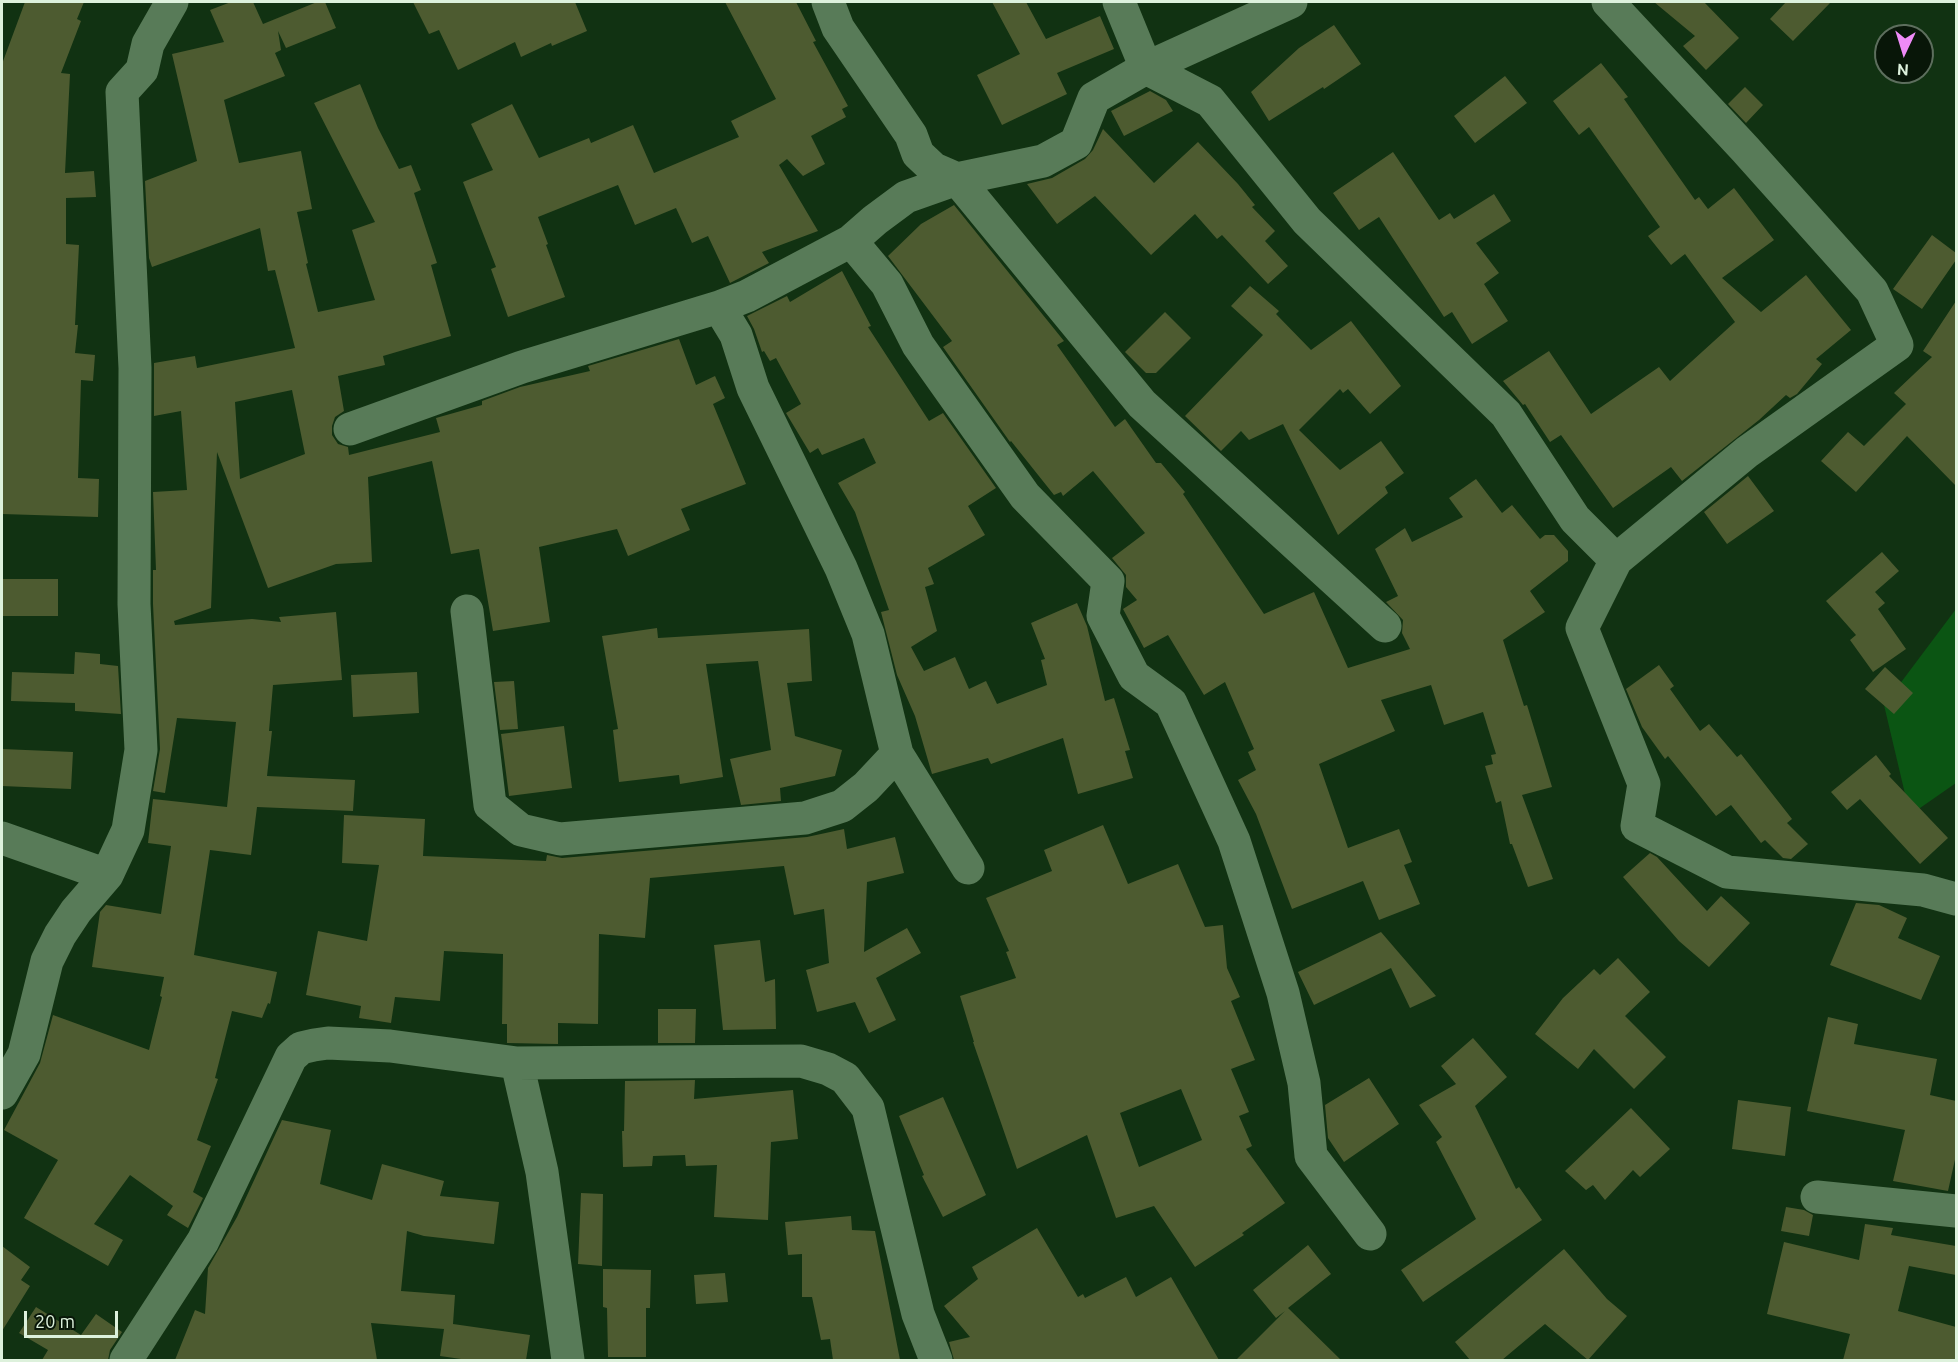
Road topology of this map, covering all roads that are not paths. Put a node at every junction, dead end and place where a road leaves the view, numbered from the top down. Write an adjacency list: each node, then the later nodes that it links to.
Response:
1 (172, 2): 17 (street)
2 (828, 2): 7 (street)
3 (1119, 2): 6 (street)
4 (1291, 2): 6 (street)
5 (1608, 2): 11 (street)
6 (1146, 68): 7 (street); 11 (street)
7 (957, 179): 8 (street); 13 (street)
8 (851, 241): 9 (street); 23 (street)
9 (719, 307): 10 (street); 14 (street)
10 (350, 429)
11 (1616, 560): 18 (street)
12 (467, 611): 14 (street)
13 (1385, 626)
14 (897, 754): 16 (street)
15 (2, 838): 17 (street)
16 (968, 868)
17 (107, 875): 20 (street)
18 (1956, 899)
19 (517, 1063): 24 (street); 25 (street); 26 (street)
20 (2, 1093)
21 (1817, 1197): 22 (street)
22 (1956, 1211)
23 (1370, 1233)
24 (126, 1360)
25 (568, 1360)
26 (936, 1360)

